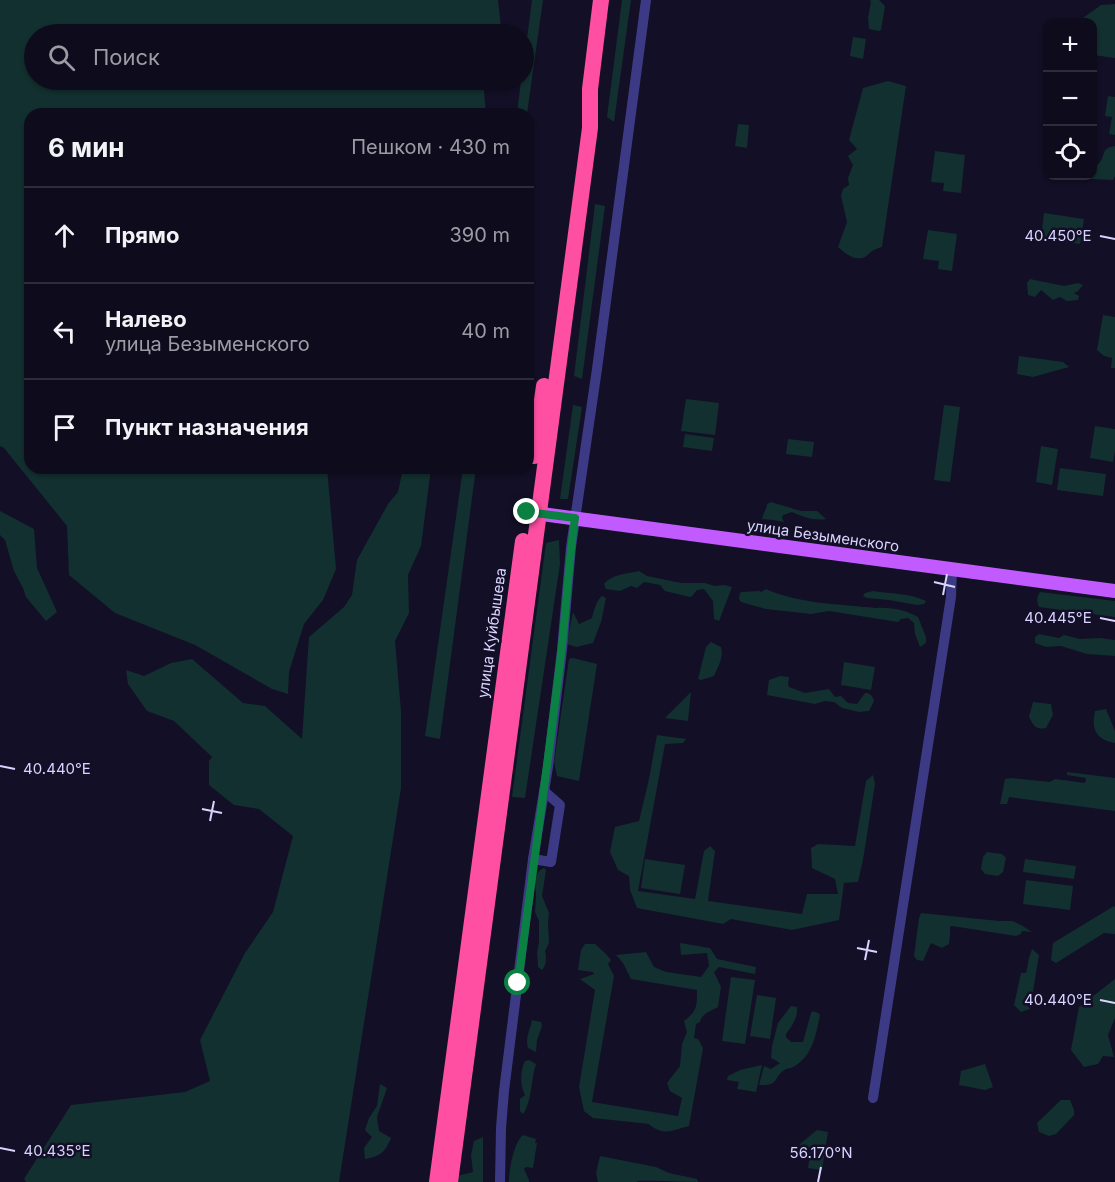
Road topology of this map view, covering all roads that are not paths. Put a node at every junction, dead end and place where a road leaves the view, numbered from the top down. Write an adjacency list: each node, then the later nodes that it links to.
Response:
1 (601, 0): 3 (highway, улица Куйбышева)
2 (646, 0): 4 (street)
3 (533, 512): 4 (main road, улица Безыменского); 10 (highway, улица Куйбышева); 11 (highway, улица Куйбышева)
4 (575, 518): 5 (main road, улица Безыменского); 7 (street)
5 (952, 569): 6 (main road, улица Безыменского); 9 (street)
6 (1115, 591)
7 (544, 791): 8 (street); 8 (street)
8 (533, 860): 12 (street)
9 (873, 1098)
10 (437, 1182)
11 (450, 1182)
12 (500, 1182)

